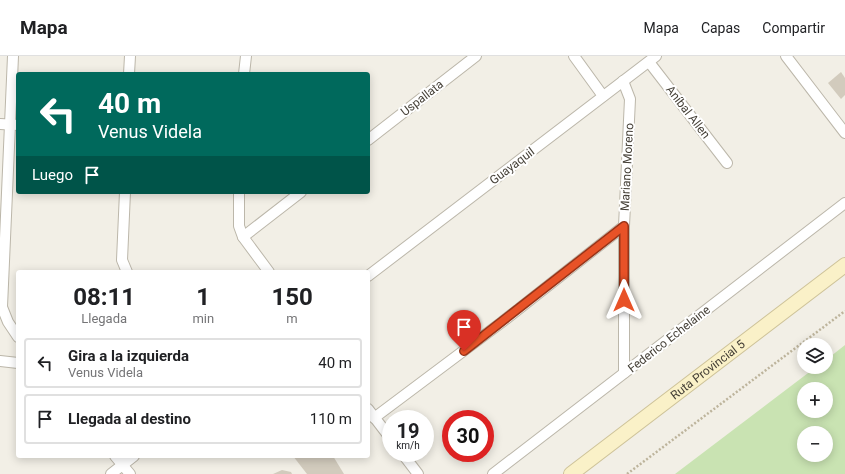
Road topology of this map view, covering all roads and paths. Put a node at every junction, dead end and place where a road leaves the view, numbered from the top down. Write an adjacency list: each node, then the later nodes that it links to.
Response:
1 (13, 56): 12 (street)
2 (130, 56): 8 (street)
3 (246, 56): 9 (street)
4 (476, 56): 14 (street, Uspallata)
5 (574, 56): 11 (street)
6 (786, 56): 13 (street)
7 (652, 59): 10 (street, Guayaquil); 15 (street, Aníbal Allen)
8 (129, 72)
9 (244, 72)
10 (623, 81): 11 (street, Guayaquil); 20 (street, Mariano Moreno)
11 (603, 96): 25 (street, Guayaquil)
12 (9, 125): 26 (street)
13 (845, 133)
14 (370, 138)
15 (727, 163)
16 (125, 194): 23 (street)
17 (239, 194): 21 (street)
18 (297, 194): 21 (street)
19 (845, 203): 32 (street, Federico Echelaine)
20 (624, 226): 32 (street, Mariano Moreno); 34 (street)
21 (243, 237): 24 (street)
22 (845, 265): 44 (main road, Ruta Provincial 5)
23 (126, 270)
24 (268, 270)
25 (370, 274)
26 (2, 307): 28 (street); 29 (street)
27 (845, 311): 45 (path)
28 (0, 323)
29 (16, 334)
30 (0, 361): 31 (street)
31 (16, 362)
32 (624, 373): 43 (street, Federico Echelaine)
33 (370, 412): 34 (street)
34 (374, 418): 35 (street)
35 (382, 428)
36 (117, 458): 39 (street)
37 (132, 458): 39 (street)
38 (409, 462): 42 (street)
39 (123, 465): 40 (street); 41 (street)
40 (111, 474)
41 (130, 474)
42 (418, 474)
43 (493, 474)
44 (571, 474)
45 (627, 474)

